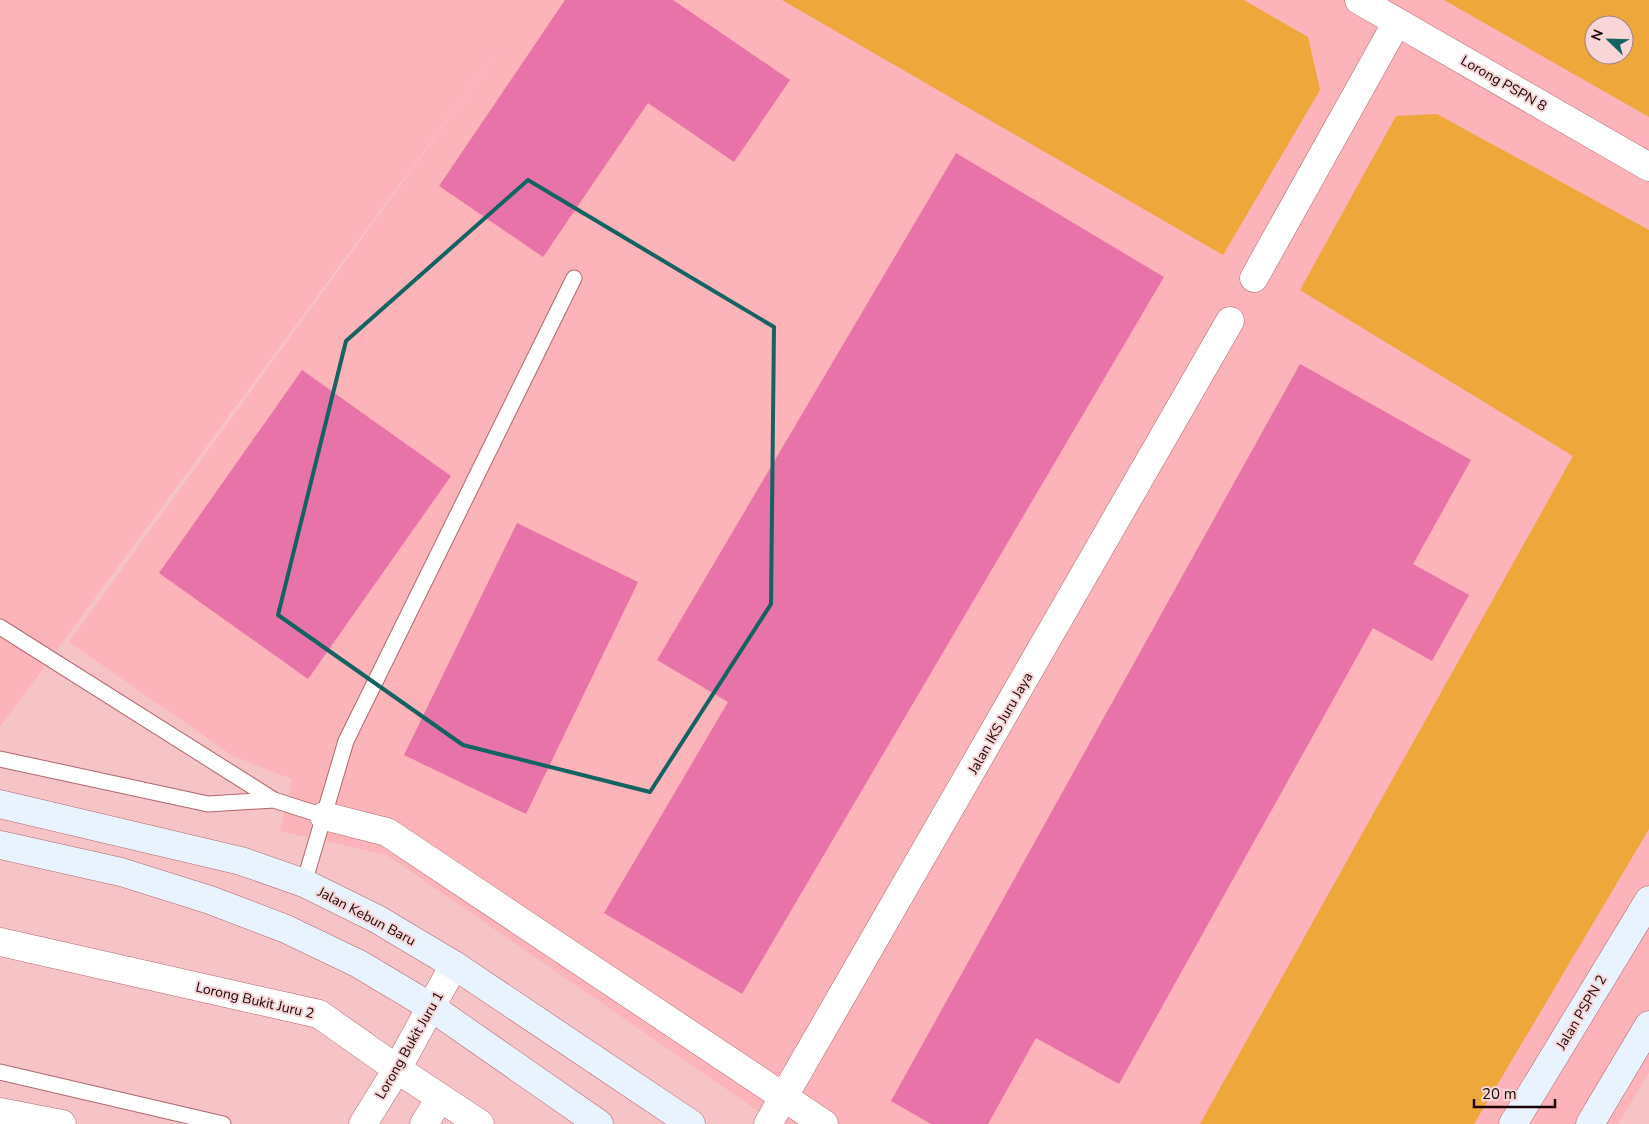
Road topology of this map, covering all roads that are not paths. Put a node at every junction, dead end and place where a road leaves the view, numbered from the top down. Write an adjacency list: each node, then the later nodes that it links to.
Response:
1 (1359, 0): 2 (street, Lorong PSPN 8)
2 (1397, 22): 3 (street, Lorong PSPN 8); 5 (street)
3 (1649, 167)
4 (574, 278): 11 (lane)
5 (1254, 278)
6 (1230, 321): 22 (street, Jalan IKS Juru Jaya)
7 (0, 627): 9 (lane)
8 (0, 759): 9 (lane)
9 (274, 800): 11 (lane)
10 (0, 804): 13 (street, Jalan Kebun Baru)
11 (324, 816): 13 (lane); 22 (street)
12 (0, 845): 17 (street)
13 (304, 883): 16 (street, Jalan Kebun Baru)
14 (1649, 900): 33 (street, Jalan PSPN 2)
15 (0, 942): 19 (street, Lorong Bukit Juru 2)
16 (454, 965): 17 (street, Lorong Bukit Juru 1); 30 (street, Jalan Kebun Baru)
17 (431, 1007): 19 (street, Lorong Bukit Juru 1); 29 (street)
18 (1649, 1025): 34 (street)
19 (397, 1069): 21 (street, Lorong Bukit Juru 2); 26 (street, Lorong Bukit Juru 1)
20 (0, 1072): 25 (lane)
21 (440, 1098): 27 (street); 28 (street, Lorong Bukit Juru 2)
22 (784, 1098): 31 (street, Jalan IKS Juru Jaya); 32 (street)
23 (0, 1112): 24 (street)
24 (62, 1124)
25 (223, 1124)
26 (363, 1124)
27 (424, 1124)
28 (480, 1124)
29 (599, 1124)
30 (691, 1124)
31 (768, 1124)
32 (824, 1124)
33 (1513, 1124)
34 (1590, 1124)

